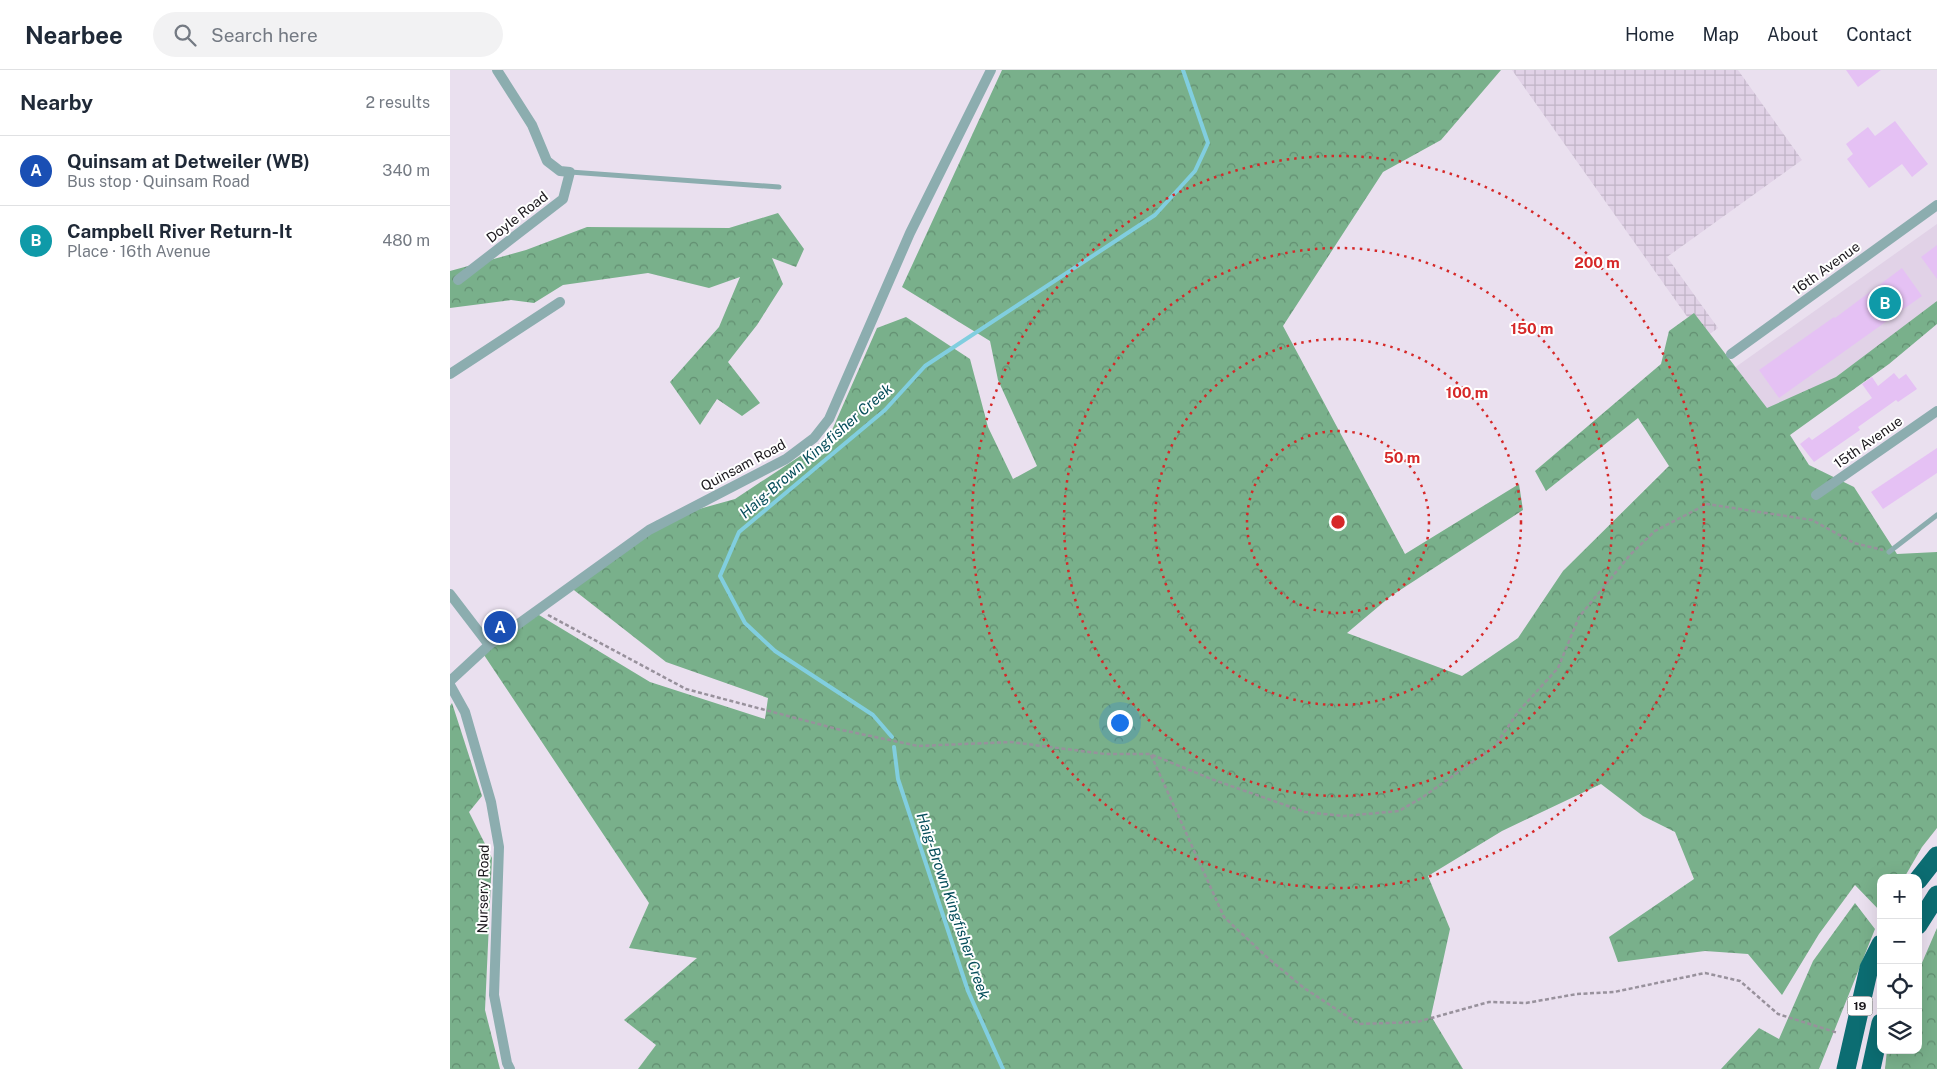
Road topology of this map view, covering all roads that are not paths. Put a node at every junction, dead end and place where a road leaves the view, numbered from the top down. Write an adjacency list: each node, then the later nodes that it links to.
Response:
1 (497, 70): 3 (street)
2 (991, 70): 15 (street, Quinsam Road)
3 (570, 172): 4 (lane); 6 (street, Doyle Road)
4 (779, 187)
5 (1937, 205): 8 (street, 16th Avenue)
6 (458, 280)
7 (560, 302): 9 (street)
8 (1731, 354)
9 (450, 374)
10 (1937, 412): 11 (street, 15th Avenue)
11 (1816, 495)
12 (1937, 515): 13 (lane)
13 (1890, 552)
14 (450, 594): 15 (street)
15 (488, 645): 16 (street, Quinsam Road)
16 (450, 683): 23 (street, Nursery Road)
17 (1937, 856): 18 (highway)
18 (1922, 875)
19 (1937, 896): 20 (highway)
20 (1922, 919)
21 (1877, 952): 24 (highway, 19)
22 (1877, 1041): 25 (highway, 19)
23 (510, 1069)
24 (1846, 1069)
25 (1871, 1069)

